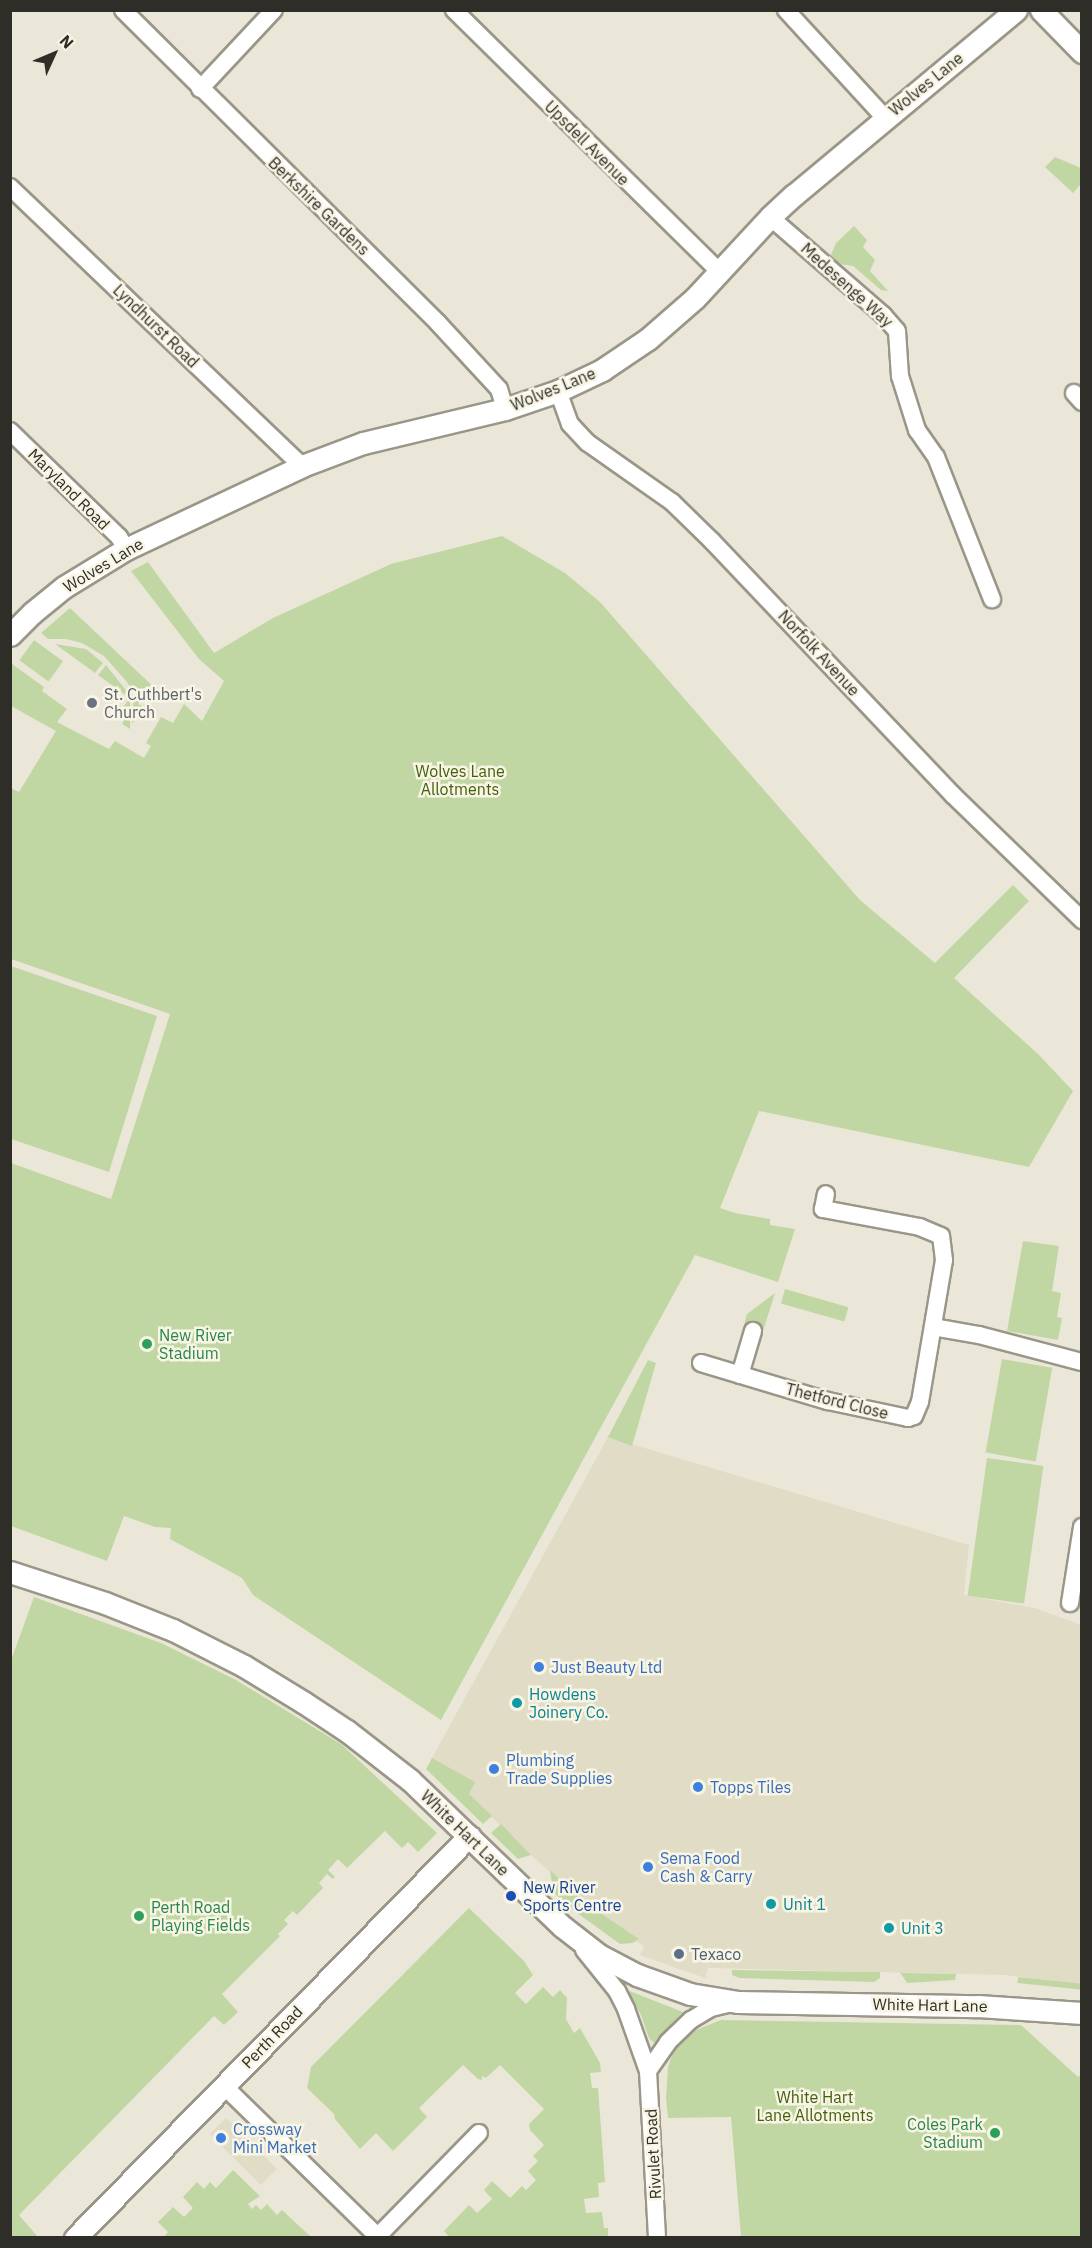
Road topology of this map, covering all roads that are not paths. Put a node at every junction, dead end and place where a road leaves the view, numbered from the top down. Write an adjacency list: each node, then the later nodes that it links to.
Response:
1 (123, 10): 8 (street, Berkshire Gardens)
2 (273, 10): 8 (street)
3 (454, 10): 12 (street, Upsdell Avenue)
4 (786, 10): 9 (street)
5 (1016, 10): 9 (street, Wolves Lane)
6 (1041, 10): 7 (street)
7 (1082, 52)
8 (200, 89): 14 (street, Berkshire Gardens)
9 (885, 118): 11 (street, Wolves Lane)
10 (10, 187): 16 (street, Lyndhurst Road)
11 (770, 217): 12 (street, Wolves Lane); 18 (street, Medesenge Way)
12 (721, 273): 13 (street, Wolves Lane)
13 (558, 391): 14 (street, Wolves Lane); 20 (street, Norfolk Avenue)
14 (505, 409): 16 (street, Wolves Lane)
15 (10, 431): 17 (street, Maryland Road)
16 (302, 466): 17 (street, Wolves Lane)
17 (126, 549): 19 (street, Wolves Lane)
18 (992, 598)
19 (10, 635)
20 (1082, 920)
21 (826, 1194): 22 (street, Thetford Close)
22 (933, 1327): 24 (street); 26 (street, Thetford Close)
23 (753, 1330): 26 (street)
24 (1082, 1362)
25 (701, 1363): 26 (street, Thetford Close)
26 (741, 1375)
27 (1082, 1527): 29 (street)
28 (10, 1572): 30 (street, White Hart Lane)
29 (1070, 1603)
30 (469, 1836): 31 (street, White Hart Lane); 35 (street, Perth Road)
31 (564, 1927): 32 (street, White Hart Lane); 34 (street, Rivulet Road)
32 (738, 2002): 33 (street, White Hart Lane); 34 (street)
33 (1082, 2013)
34 (648, 2072): 39 (street, Rivulet Road)
35 (224, 2086): 37 (street); 38 (street, Perth Road)
36 (479, 2133): 37 (street)
37 (377, 2237)
38 (75, 2238)
39 (657, 2238)

